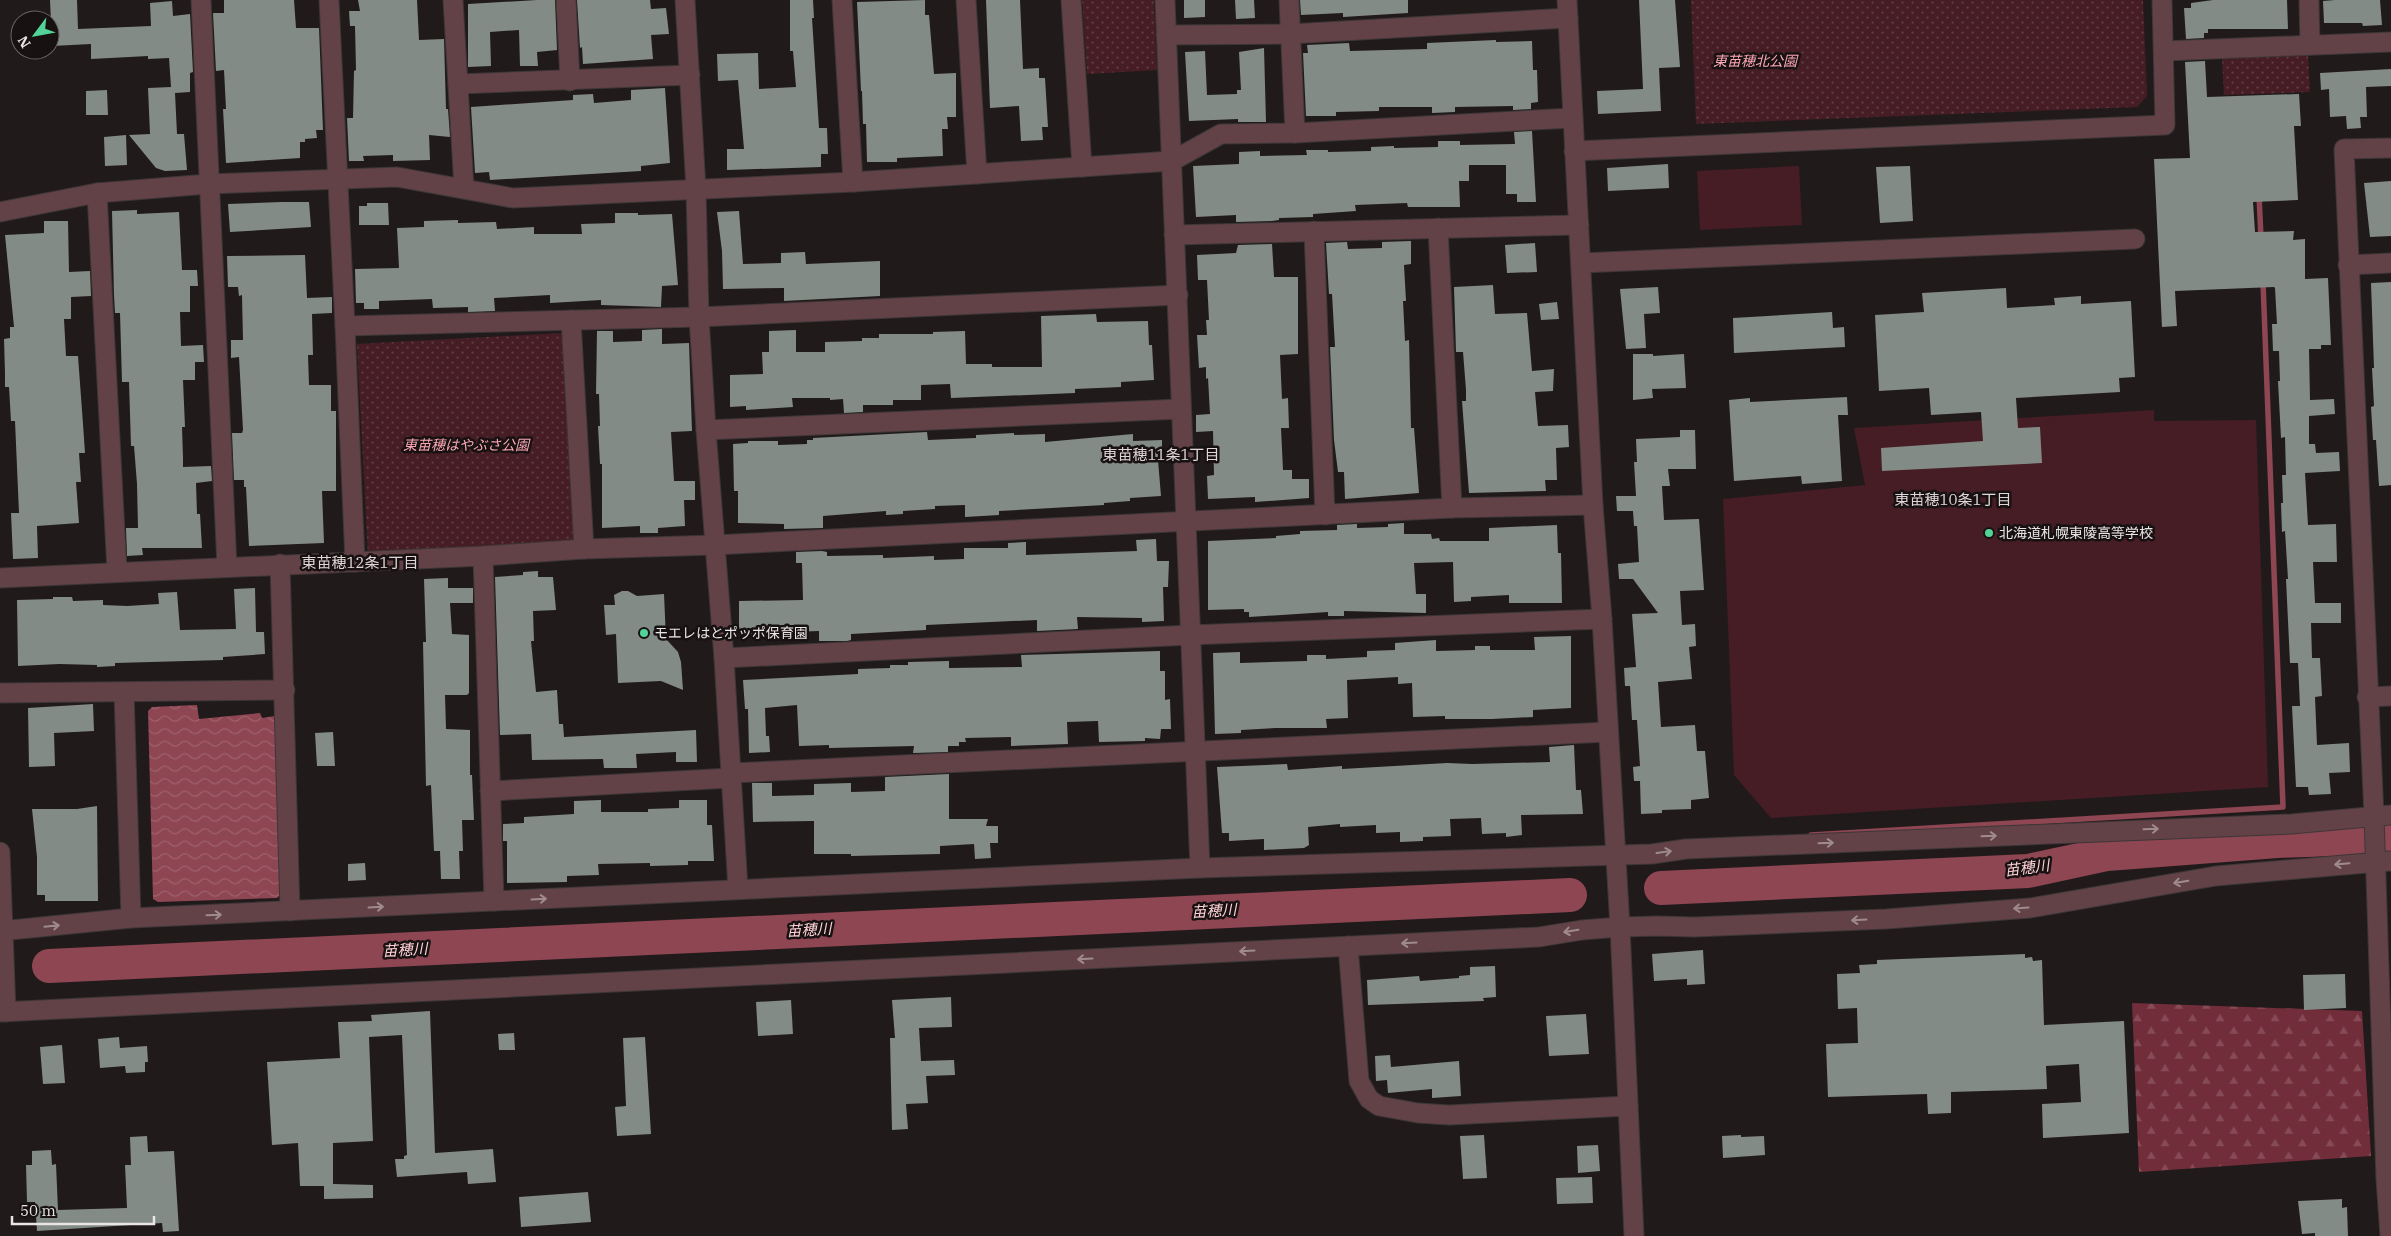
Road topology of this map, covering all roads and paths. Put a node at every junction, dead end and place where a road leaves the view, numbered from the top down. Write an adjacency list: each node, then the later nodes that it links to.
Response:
1 (201, 0): 31 (street)
2 (328, 0): 29 (street)
3 (453, 0): 21 (street)
4 (566, 0): 20 (street)
5 (685, 0): 19 (street)
6 (842, 0): 30 (street)
7 (966, 0): 28 (street)
8 (1072, 0): 27 (street)
9 (1165, 0): 15 (street)
10 (1289, 0): 14 (street)
11 (2162, 0): 18 (street)
12 (2309, 0): 17 (street)
13 (1568, 9): 14 (street); 22 (street)
14 (1290, 34): 15 (street); 23 (street)
15 (1166, 35): 26 (street)
16 (2391, 42): 17 (street)
17 (2310, 45): 18 (street)
18 (2164, 51): 25 (street)
19 (690, 75): 20 (street); 33 (street)
20 (570, 81): 21 (street)
21 (458, 84): 32 (street)
22 (1572, 118): 23 (street); 25 (street)
23 (1295, 133): 26 (street)
24 (2391, 148): 43 (street)
25 (1574, 151): 36 (street)
26 (1172, 160): 27 (street); 39 (street)
27 (1082, 167): 28 (street)
28 (977, 174): 30 (street)
29 (338, 180): 31 (street); 32 (street); 47 (street)
30 (853, 182): 33 (street)
31 (208, 184): 34 (street); 59 (street)
32 (464, 188): 33 (street)
33 (696, 189): 45 (street)
34 (97, 194): 35 (street); 60 (street)
35 (0, 212)
36 (1579, 225): 37 (street); 41 (street)
37 (1438, 228): 38 (street); 51 (street)
38 (1314, 231): 39 (street); 52 (street)
39 (1174, 235): 44 (street)
40 (2135, 239): 41 (street)
41 (1580, 263): 50 (street)
42 (2391, 263): 43 (street)
43 (2348, 264): 69 (street)
44 (1178, 295): 45 (street); 48 (street)
45 (699, 317): 46 (street); 49 (street)
46 (570, 320): 47 (street); 55 (street)
47 (346, 326): 57 (street)
48 (1181, 409): 49 (street); 53 (street)
49 (706, 430): 54 (street)
50 (1593, 504): 51 (street); 62 (street)
51 (1452, 508): 52 (street)
52 (1325, 515): 53 (street)
53 (1187, 522): 54 (street); 63 (street)
54 (714, 545): 55 (street); 64 (street)
55 (584, 549): 56 (street)
56 (483, 556): 57 (street); 73 (street)
57 (355, 562): 58 (street)
58 (280, 564): 59 (street); 65 (street)
59 (227, 567): 60 (street)
60 (118, 571): 61 (street)
61 (0, 578)
62 (1602, 619): 63 (street); 70 (street)
63 (1190, 635): 64 (street); 71 (street)
64 (724, 658): 72 (street)
65 (284, 690): 66 (street); 81 (street)
66 (124, 692): 67 (street); 82 (street)
67 (0, 693)
68 (2391, 696): 69 (street)
69 (2367, 697): 74 (street)
70 (1608, 732): 71 (street); 76 (street)
71 (1195, 752): 72 (street); 78 (street)
72 (731, 776): 73 (street); 79 (street)
73 (490, 791): 80 (street)
74 (2380, 820): 76 (street, one-way to 74); 77 (street)
75 (0, 852): 84 (street)
76 (1616, 855): 78 (street); 83 (street)
77 (2380, 859): 83 (street, one-way to 83); 86 (street)
78 (1200, 868): 79 (street)
79 (738, 889): 80 (street, one-way to 79)
80 (494, 901): 81 (street, one-way to 80)
81 (290, 912): 82 (street, one-way to 81)
82 (131, 918): 84 (street, one-way to 82)
83 (1620, 927): 85 (street, one-way to 85); 88 (street)
84 (2, 931): 87 (street)
85 (1348, 946): 87 (street, one-way to 87); 88 (street)
86 (2386, 981): 90 (street)
87 (3, 1012)
88 (1628, 1106): 89 (street)
89 (1634, 1236)
90 (2390, 1236)

